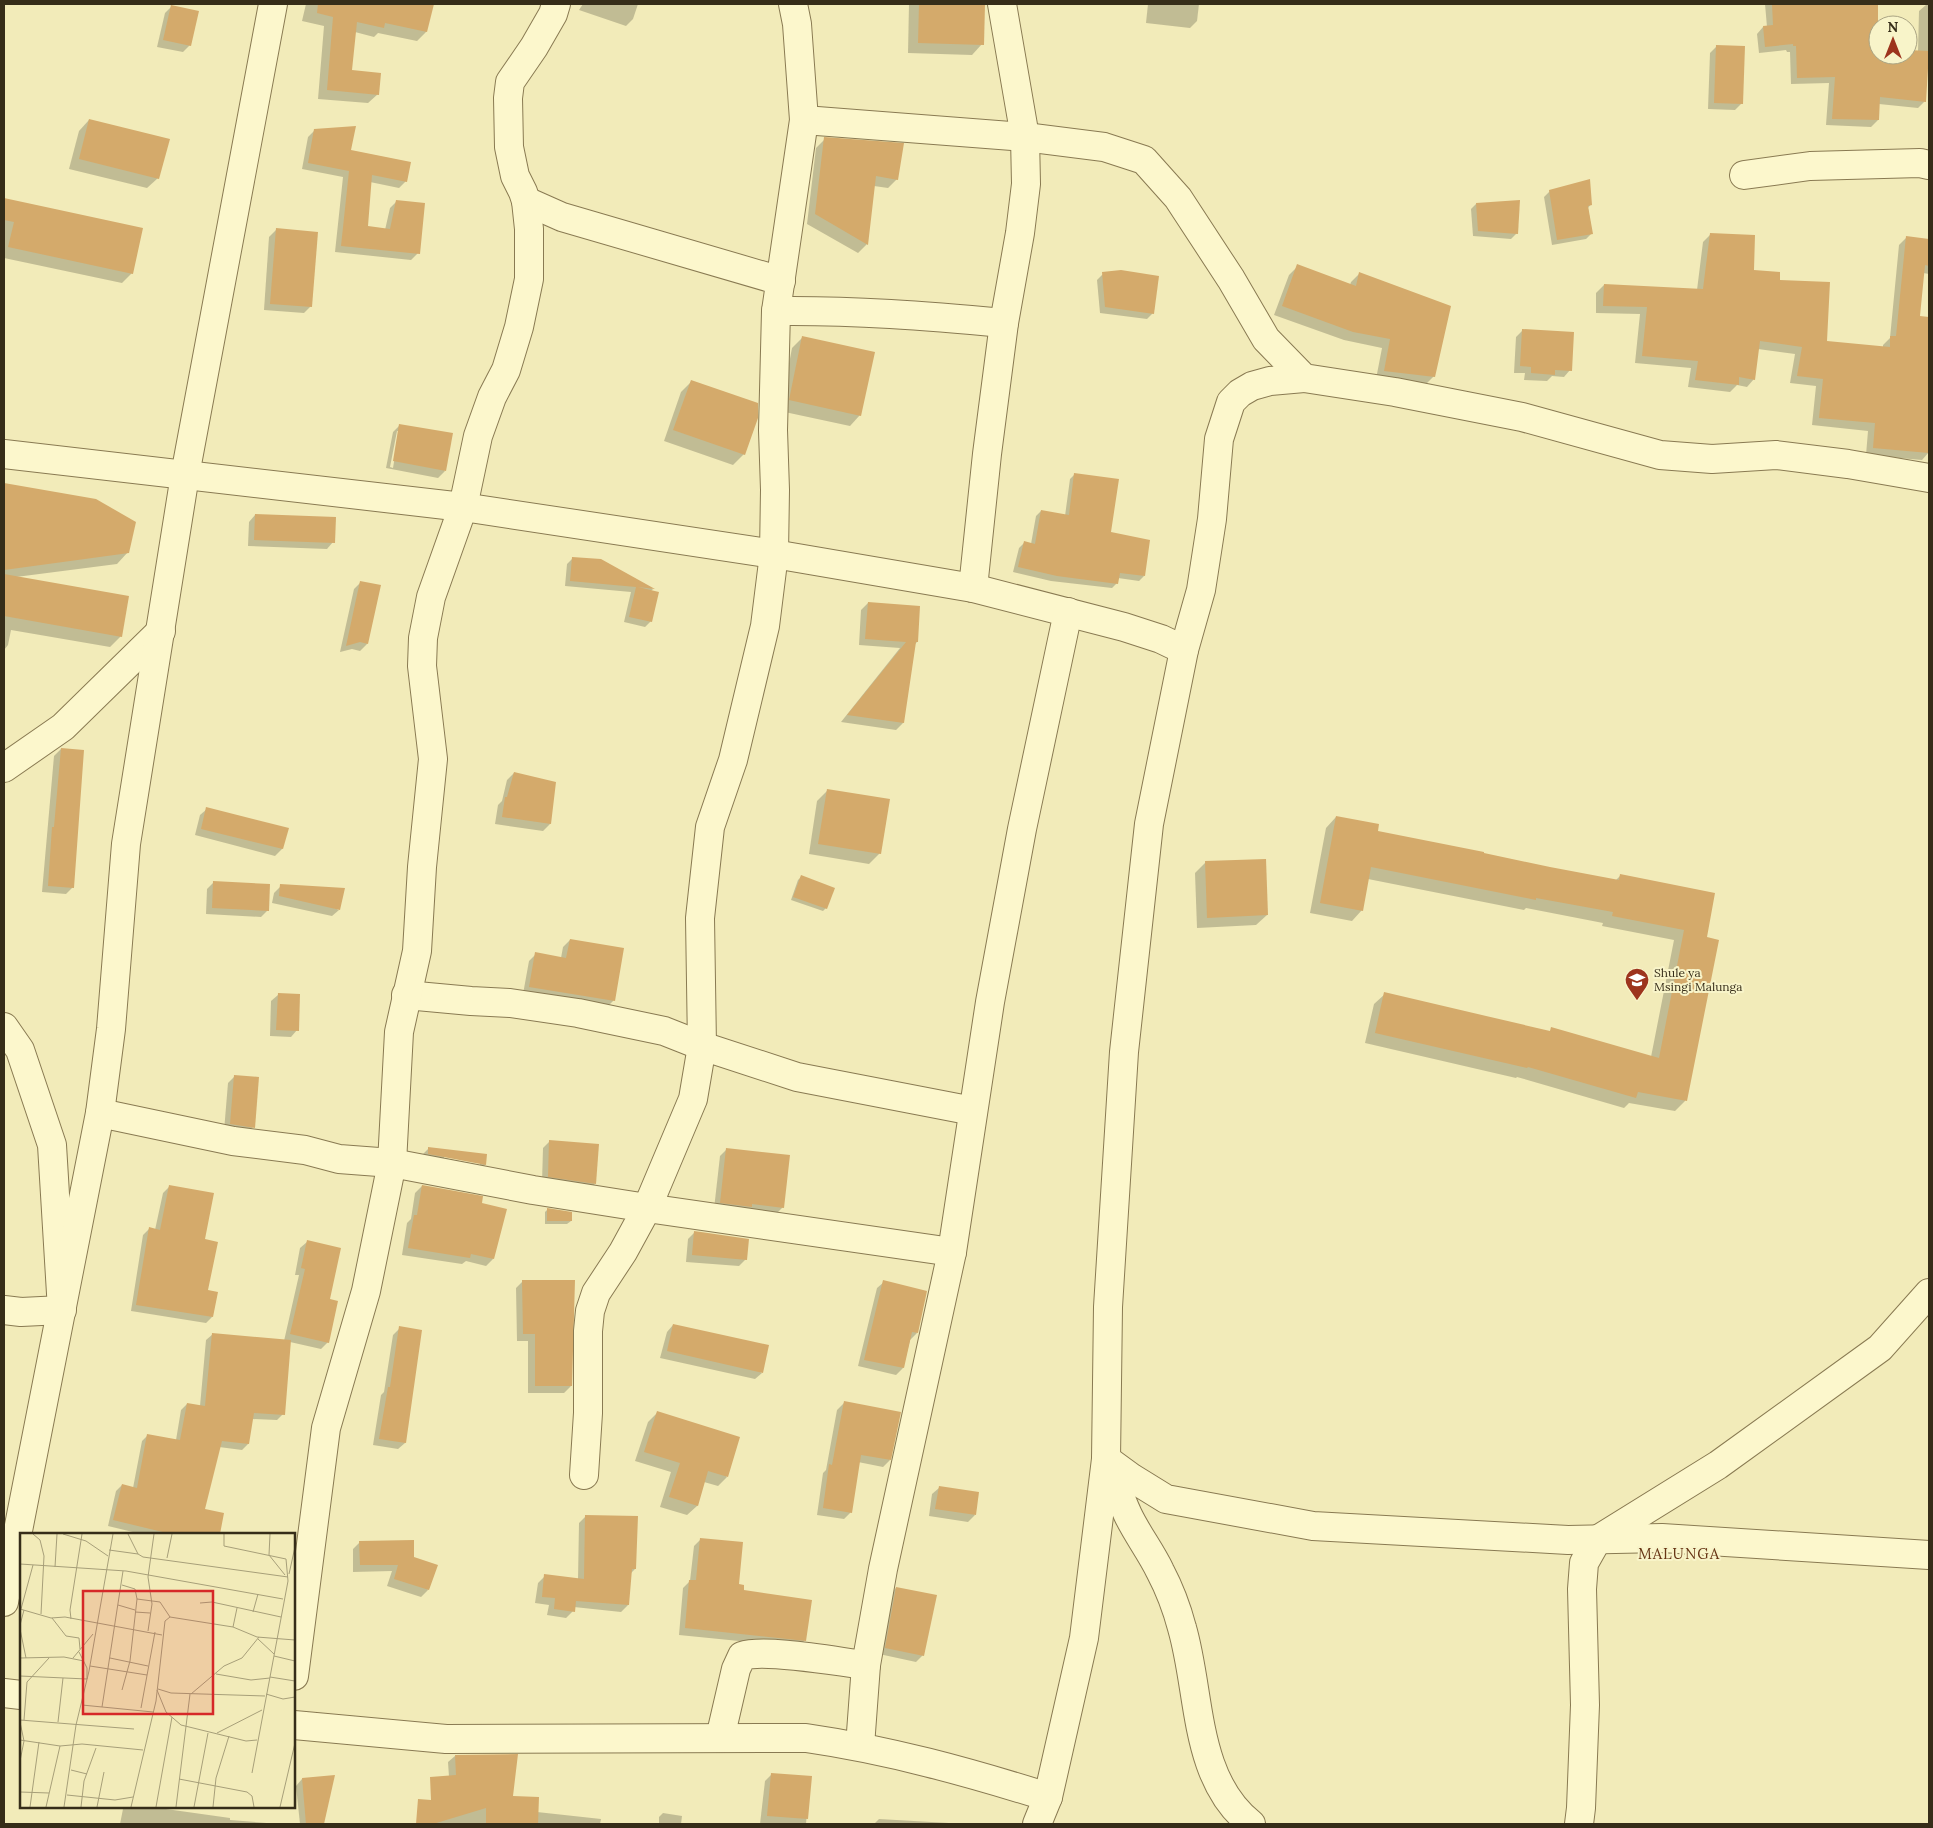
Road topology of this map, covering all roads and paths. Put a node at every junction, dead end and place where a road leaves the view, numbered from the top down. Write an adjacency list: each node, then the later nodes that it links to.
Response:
1 (273, 4): 15 (street)
2 (556, 4): 9 (street)
3 (793, 4): 5 (street)
4 (1002, 4): 6 (street)
5 (804, 120): 6 (street); 10 (street)
6 (1025, 137): 12 (street); 13 (street)
7 (1929, 166): 8 (street)
8 (1744, 175)
9 (526, 201): 10 (street); 17 (street)
10 (781, 281): 11 (street)
11 (776, 311): 12 (street); 18 (street)
12 (1004, 323): 19 (street)
13 (1304, 378): 16 (street); 22 (street)
14 (4, 454): 15 (street)
15 (185, 475): 17 (street); 21 (street)
16 (1929, 478)
17 (463, 507): 18 (street); 24 (street)
18 (774, 554): 19 (street); 26 (street)
19 (973, 588): 20 (street)
20 (1068, 612): 22 (street); 28 (street)
21 (162, 631): 23 (street); 29 (street)
22 (1184, 650): 36 (street)
23 (4, 768)
24 (406, 995): 26 (street); 30 (street)
25 (4, 1027): 27 (street)
26 (702, 1046): 28 (street); 31 (street)
27 (12, 1047): 35 (street)
28 (974, 1111): 32 (street)
29 (100, 1113): 30 (street); 35 (street)
30 (392, 1163): 31 (street); 42 (street)
31 (647, 1208): 32 (street); 37 (street)
32 (952, 1252): 41 (street)
33 (1929, 1292): 38 (street)
34 (4, 1310): 35 (street)
35 (62, 1310): 40 (street)
36 (1106, 1459): 38 (street); 48 (street); 50 (street)
37 (584, 1475)
38 (1597, 1540): 39 (street); 51 (street)
39 (1929, 1555)
40 (4, 1602)
41 (866, 1665): 46 (street); 47 (street)
42 (295, 1668)
43 (4, 1693): 44 (street)
44 (20, 1695)
45 (295, 1725): 46 (street)
46 (720, 1738): 47 (street)
47 (860, 1746): 48 (street)
48 (1048, 1797): 49 (street)
49 (1037, 1824)
50 (1251, 1824)
51 (1579, 1824)

